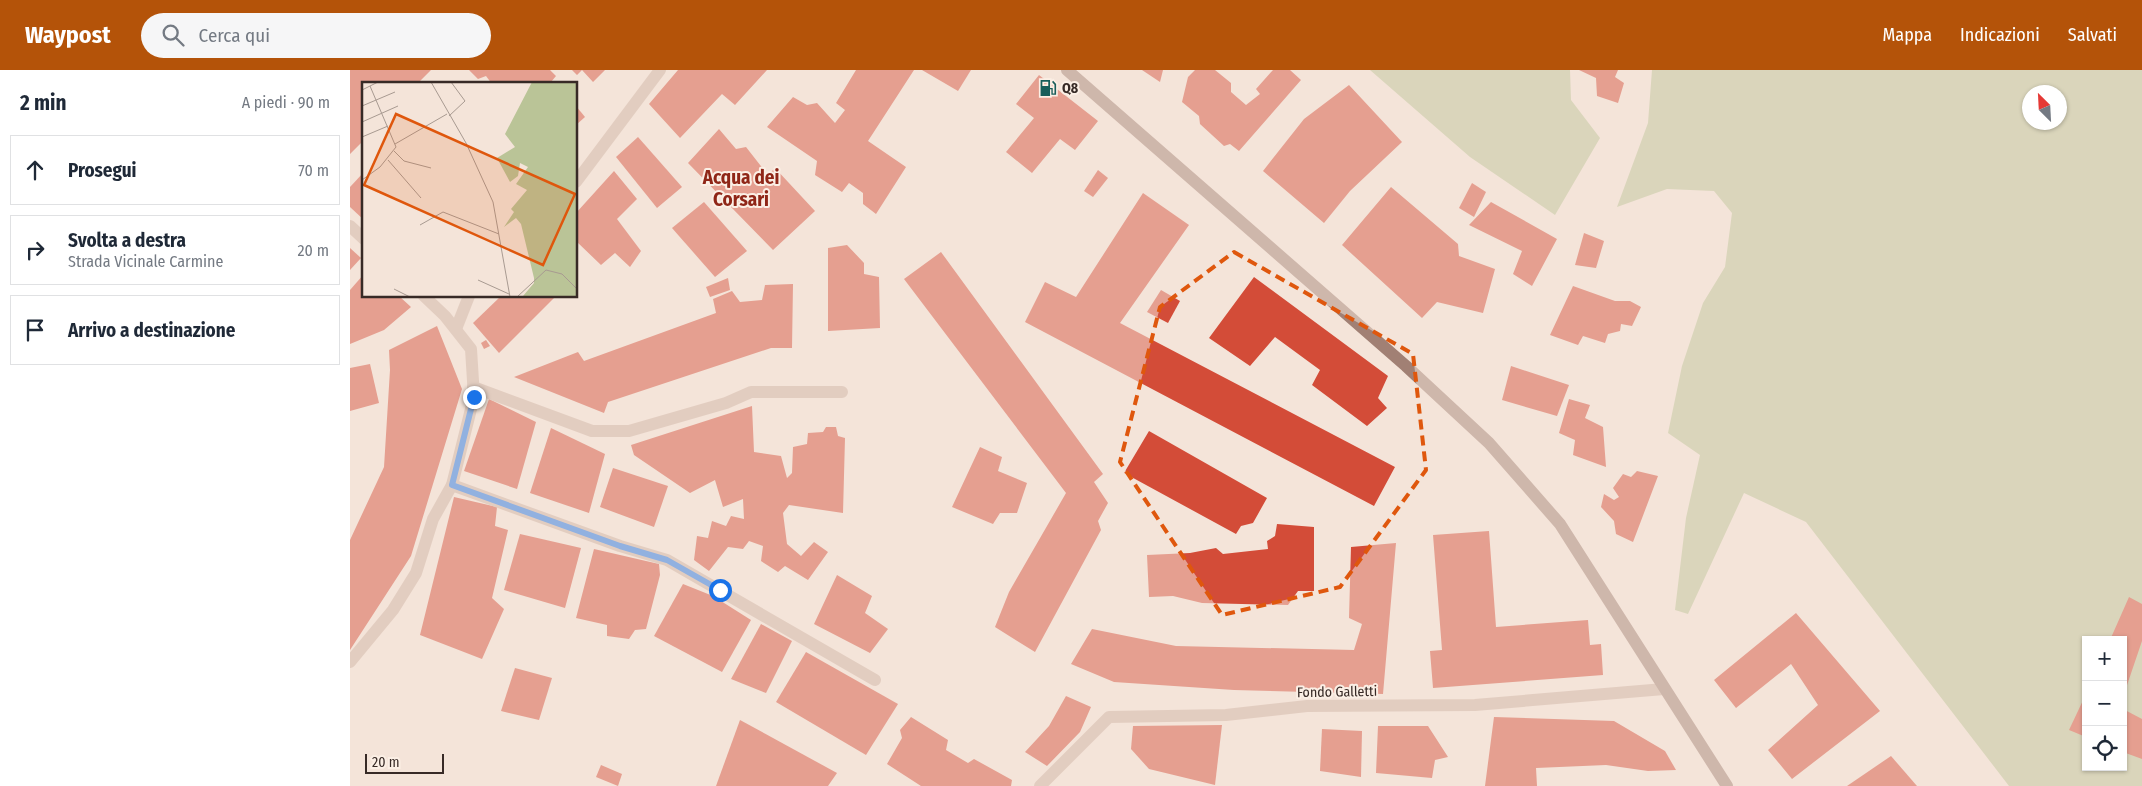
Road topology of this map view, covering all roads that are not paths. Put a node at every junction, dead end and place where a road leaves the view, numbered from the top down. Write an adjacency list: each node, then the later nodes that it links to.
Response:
1 (660, 70): 3 (street)
2 (1067, 70): 14 (main road)
3 (578, 179)
4 (350, 226): 5 (street)
5 (362, 237)
6 (426, 298): 8 (street)
7 (468, 298): 8 (street)
8 (456, 329): 9 (street)
9 (473, 387): 10 (street); 11 (street)
10 (842, 392)
11 (452, 485): 12 (street); 13 (street)
12 (350, 662)
13 (875, 680)
14 (1664, 689): 15 (street, Fondo Galletti); 16 (main road)
15 (1040, 786)
16 (1727, 786)

